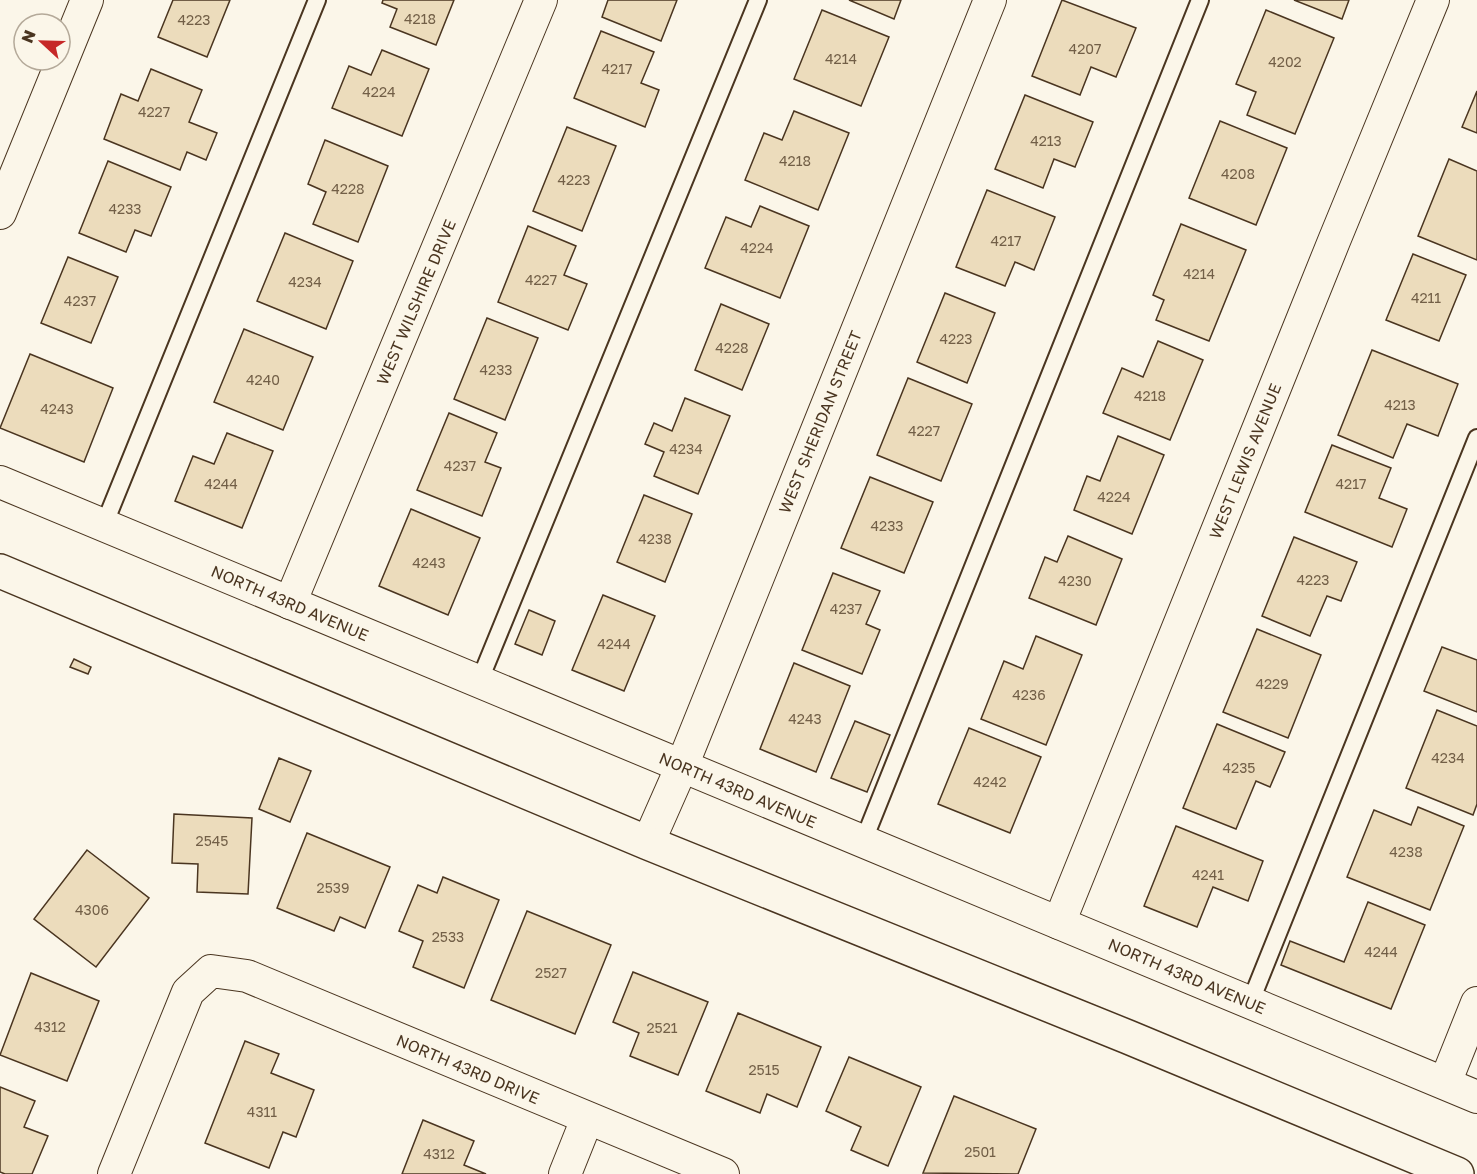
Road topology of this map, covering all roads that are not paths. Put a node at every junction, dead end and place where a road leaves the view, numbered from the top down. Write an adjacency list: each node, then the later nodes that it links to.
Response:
1 (87, 0): 8 (street)
2 (317, 0): 11 (lane)
3 (541, 0): 13 (street, WEST WILSHIRE DRIVE)
4 (758, 0): 14 (lane)
5 (990, 0): 15 (street, WEST SHERIDAN STREET)
6 (1200, 0): 16 (lane)
7 (1433, 0): 18 (street, WEST LEWIS AVENUE)
8 (0, 213)
9 (1477, 438): 19 (lane)
10 (0, 482): 11 (street, NORTH 43RD AVENUE)
11 (104, 525): 13 (street, NORTH 43RD AVENUE)
12 (0, 571): 17 (main road)
13 (290, 603): 14 (street, NORTH 43RD AVENUE)
14 (479, 682): 15 (street, NORTH 43RD AVENUE)
15 (682, 766): 16 (street, NORTH 43RD AVENUE); 17 (street, WEST SHERIDAN STREET)
16 (863, 842): 18 (street, NORTH 43RD AVENUE)
17 (648, 843): 24 (main road)
18 (1059, 923): 19 (street, NORTH 43RD AVENUE)
19 (1250, 1003): 21 (street, NORTH 43RD AVENUE)
20 (1477, 1003): 21 (street)
21 (1444, 1083): 22 (street, NORTH 43RD AVENUE)
22 (1477, 1097)
23 (587, 1119): 25 (street, NORTH 43RD DRIVE); 26 (street); 27 (street, NORTH 43RD DRIVE)
24 (1453, 1173)
25 (114, 1174)
26 (565, 1174)
27 (723, 1174)

